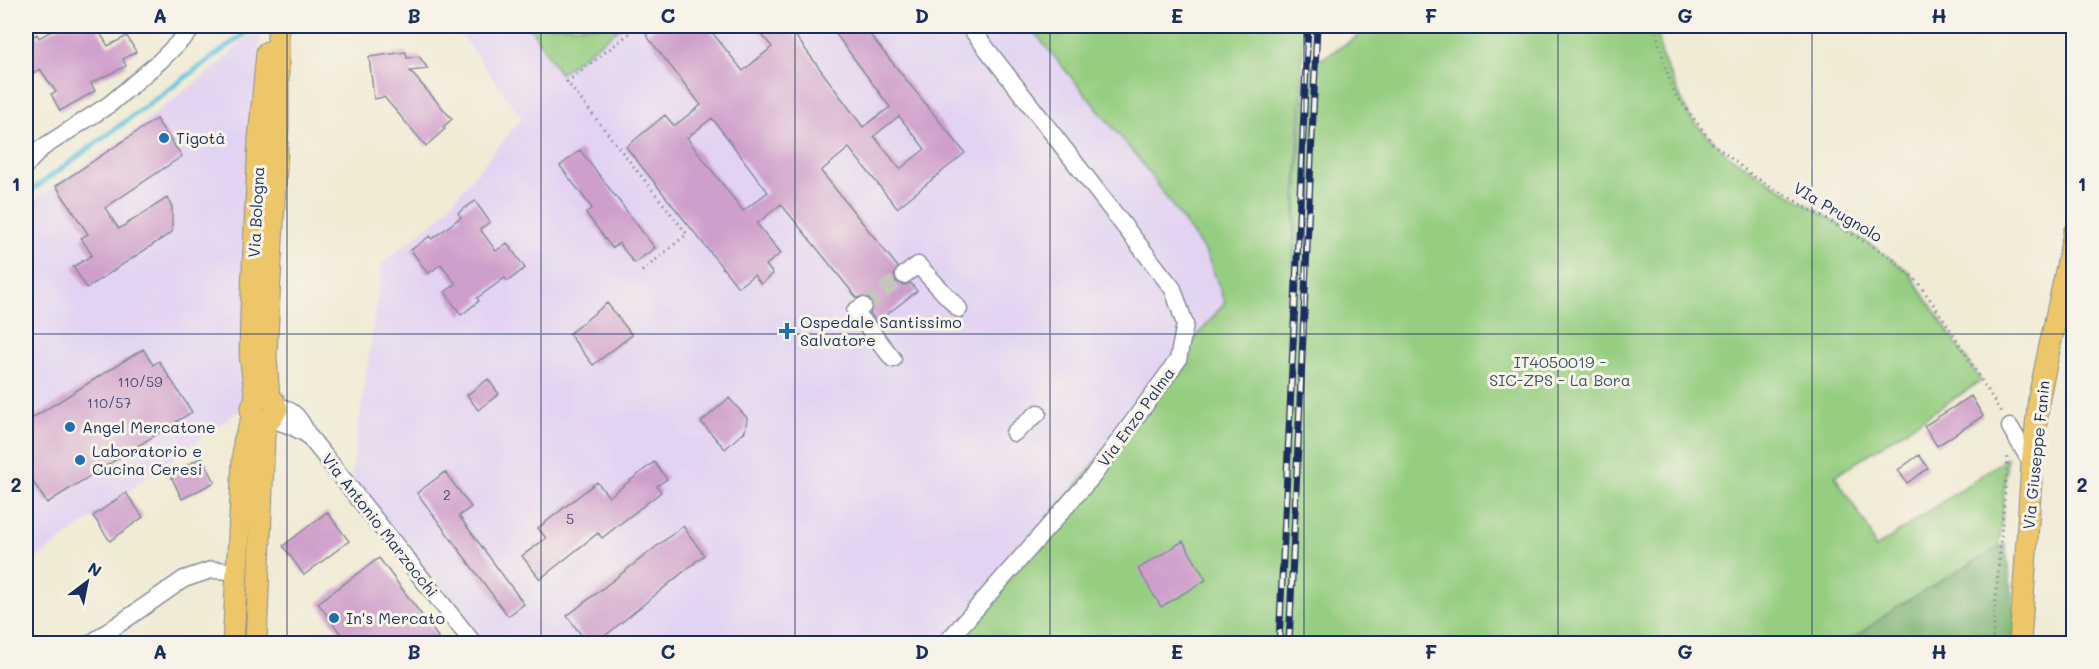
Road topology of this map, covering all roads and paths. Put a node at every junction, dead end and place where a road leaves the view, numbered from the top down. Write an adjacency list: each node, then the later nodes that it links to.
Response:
1 (195, 26): 9 (street)
2 (276, 26): 6 (main road, Via Bologna); 7 (main road, Via Bologna)
3 (639, 26): 12 (path)
4 (969, 26): 27 (street, Via Enzo Palma)
5 (1656, 26): 19 (path, VIa Prugnolo)
6 (278, 69): 7 (street); 8 (main road, Via Bologna)
7 (262, 94): 10 (main road, Via Bologna)
8 (277, 155): 10 (street); 17 (main road, Via Bologna)
9 (26, 165)
10 (256, 216): 17 (main road, Via Bologna)
11 (2073, 233): 21 (main road, Via Giuseppe Fanin)
12 (641, 272)
13 (904, 275): 15 (street)
14 (863, 306): 16 (street)
15 (959, 309)
16 (893, 359)
17 (266, 410): 22 (main road, Via Bologna); 25 (main road, Via Bologna); 26 (street, Via Antonio Marzocchi)
18 (1038, 413): 20 (street)
19 (2010, 427): 21 (street); 28 (path)
20 (1014, 433)
21 (2032, 464): 29 (main road, Via Giuseppe Fanin)
22 (237, 570): 23 (street); 24 (main road, Via Bologna)
23 (90, 644)
24 (233, 644)
25 (256, 644)
26 (474, 644)
27 (945, 644)
28 (1992, 644)
29 (2020, 644)

